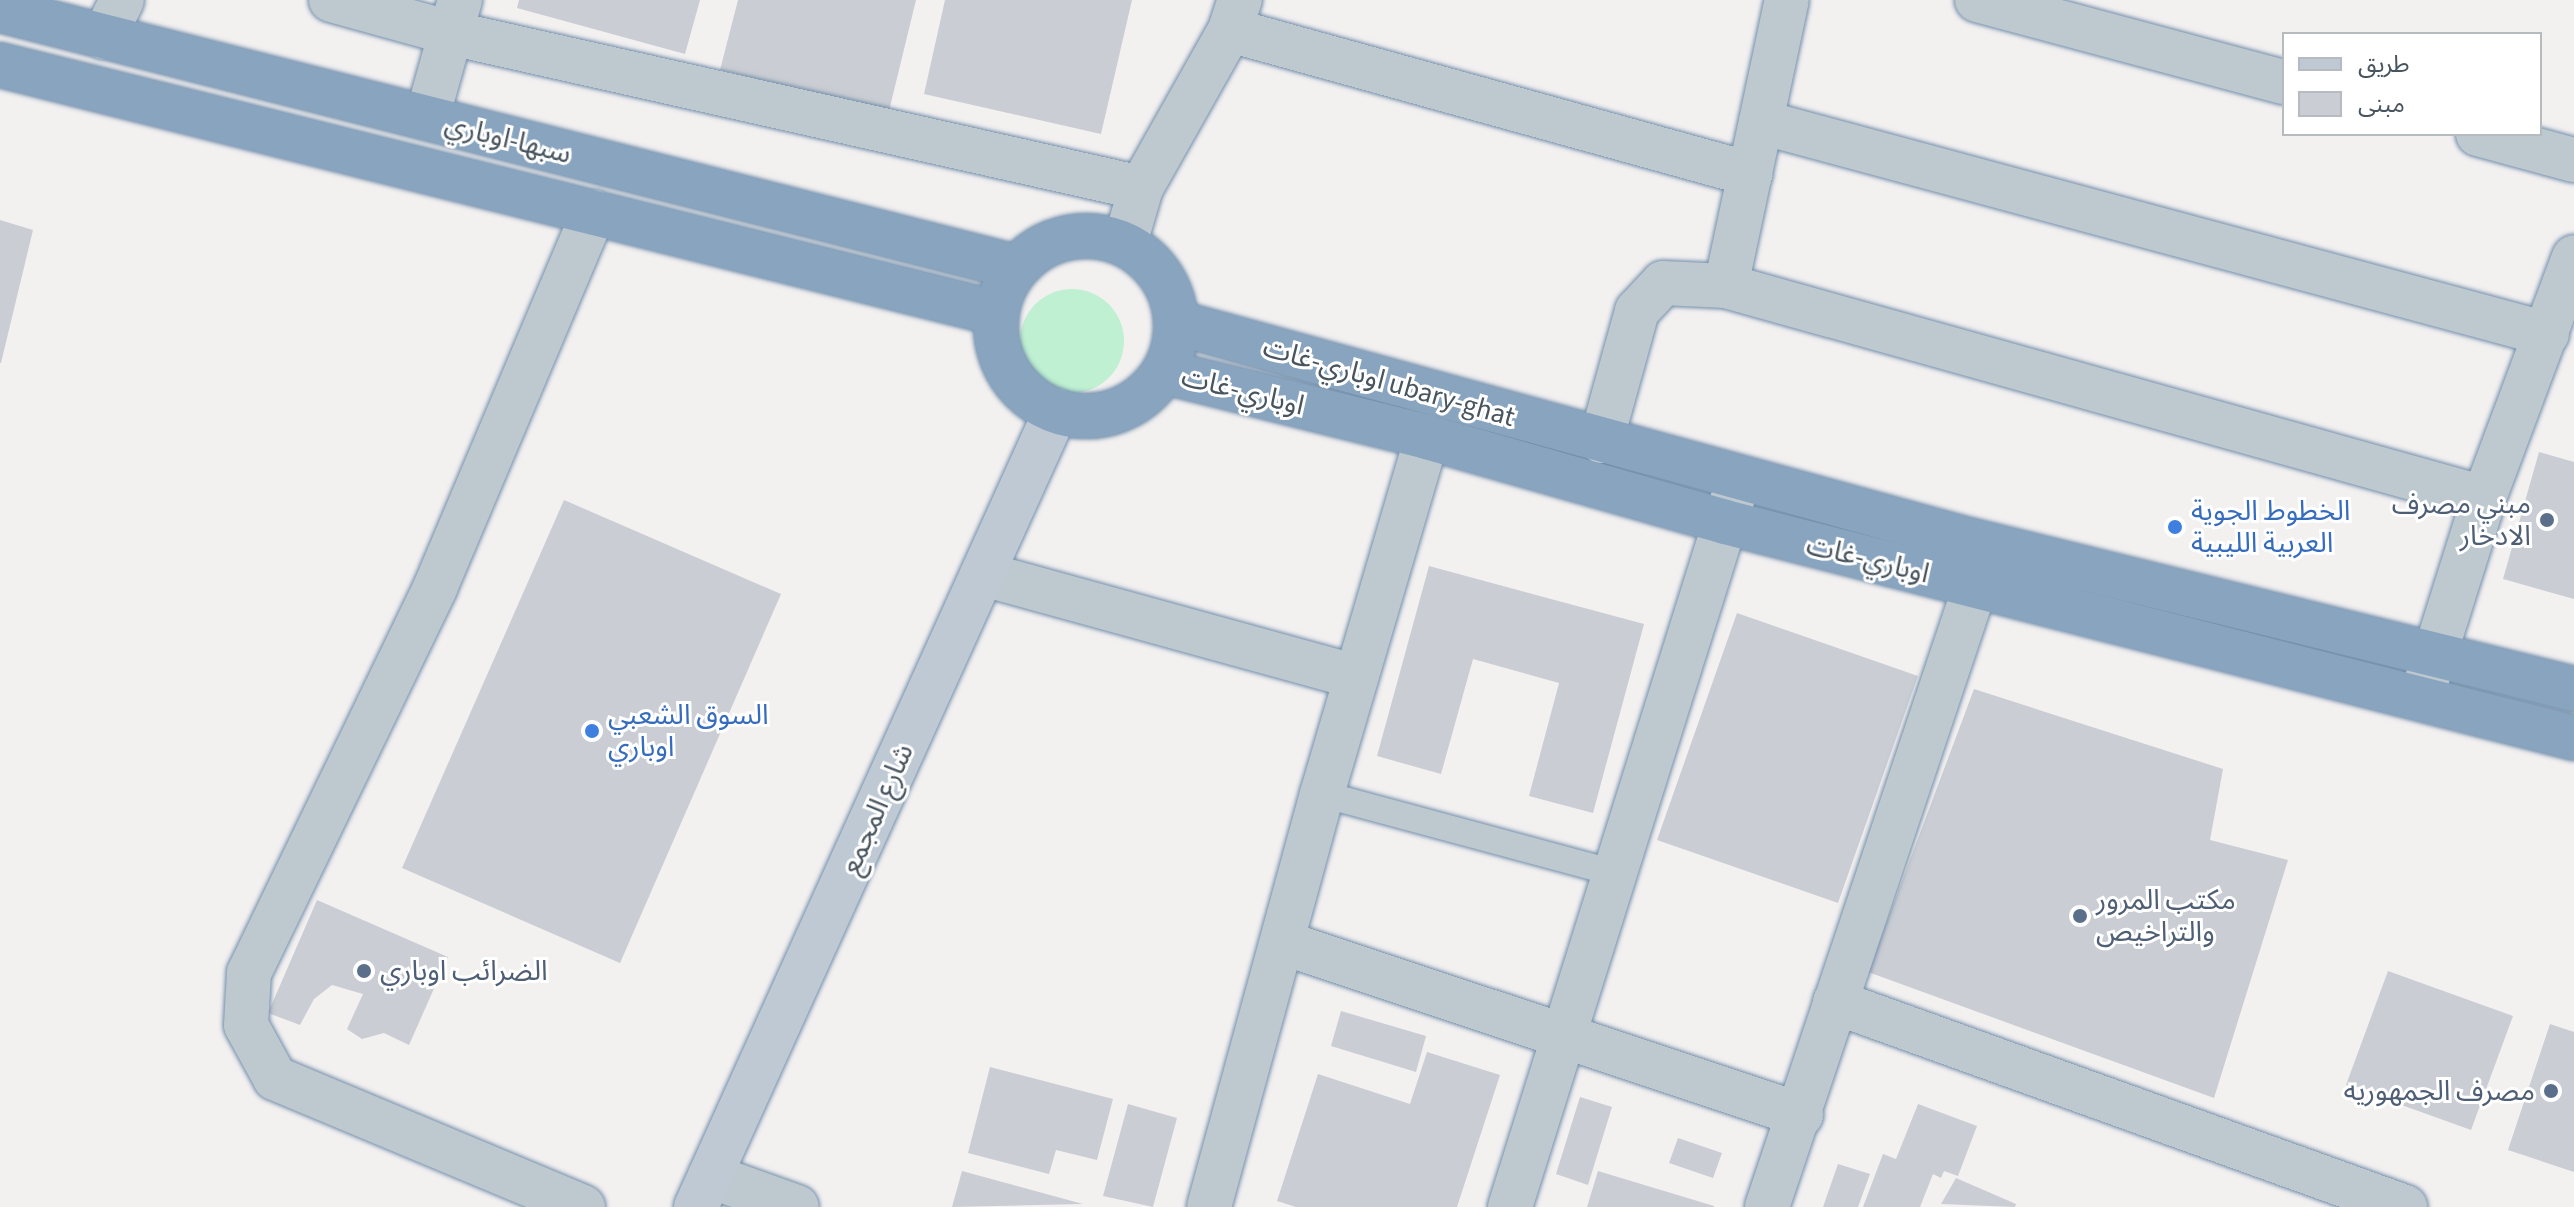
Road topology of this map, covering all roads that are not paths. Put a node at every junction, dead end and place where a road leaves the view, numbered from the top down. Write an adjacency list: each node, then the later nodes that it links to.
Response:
1 (331, 0): 6 (street)
2 (1787, 0): 11 (street)
3 (1977, 0): 9 (street)
4 (0, 10): 7 (highway, سبها-اوباري)
5 (1235, 15): 14 (street); 15 (street)
6 (455, 17): 10 (street); 15 (street)
7 (113, 18): 10 (highway, سبها-اوباري)
8 (0, 65): 16 (highway, سبها-اوباري)
9 (2282, 81)
10 (427, 118): 19 (highway, سبها-اوباري)
11 (1761, 122): 14 (street); 23 (street)
12 (2485, 136): 13 (street)
13 (2574, 160)
14 (1750, 174): 20 (street)
15 (1141, 188): 17 (street)
16 (594, 212): 21 (highway, سبها-اوباري); 45 (street)
17 (1125, 243): 19 (highway); 22 (highway)
18 (2574, 257): 23 (street)
19 (1016, 267): 21 (highway)
20 (1726, 286): 27 (street); 29 (street)
21 (996, 313): 25 (highway)
22 (1178, 323): 24 (highway); 27 (highway, اوباري-غات ubary-ghat)
23 (2547, 334): 29 (street)
24 (1165, 372): 25 (highway); 26 (highway, اوباري-غات)
25 (1056, 411): 31 (street, شارع المجمع)
26 (1427, 437): 30 (highway, اوباري-غات); 34 (street)
27 (1601, 441): 28 (highway, اوباري-غات)
28 (1739, 478): 30 (street); 33 (highway, اوباري-غات)
29 (2484, 498): 33 (street)
30 (1725, 522): 32 (highway, اوباري-غات); 39 (street)
31 (983, 574): 34 (street); 44 (street, شارع المجمع)
32 (1975, 587): 36 (highway, اوباري-غات); 41 (street)
33 (2434, 654): 35 (highway, اوباري-غات); 36 (street)
34 (1356, 677): 38 (street)
35 (2574, 689)
36 (2421, 698): 37 (highway, اوباري-غات)
37 (2574, 738)
38 (1322, 794): 39 (lane); 40 (street)
39 (1611, 872): 42 (street)
40 (1284, 943): 42 (street); 47 (street)
41 (1835, 1002): 43 (street); 50 (street)
42 (1565, 1033): 43 (street); 48 (street)
43 (1801, 1115): 49 (street)
44 (703, 1192): 46 (street)
45 (583, 1207)
46 (797, 1207)
47 (1211, 1207)
48 (1510, 1207)
49 (1767, 1207)
50 (2405, 1207)

